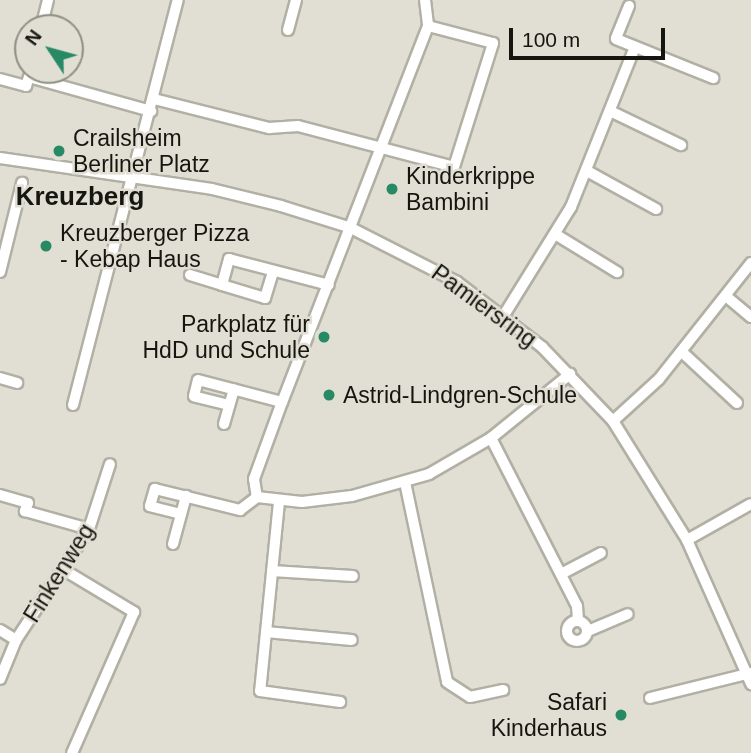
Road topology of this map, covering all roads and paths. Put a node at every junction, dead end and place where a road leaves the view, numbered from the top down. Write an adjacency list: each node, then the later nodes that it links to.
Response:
1 (176, 0): 10 (street)
2 (296, 0): 6 (street)
3 (425, 0): 5 (street)
4 (629, 6): 7 (street)
5 (428, 26): 13 (street); 13 (street)
6 (288, 30)
7 (635, 47): 8 (street); 11 (street)
8 (713, 78)
9 (69, 84): 10 (street)
10 (152, 105): 13 (street); 16 (street)
11 (610, 111): 12 (street); 15 (street)
12 (681, 145)
13 (380, 147): 19 (street)
14 (0, 158): 16 (street, Pamiersring)
15 (587, 171): 18 (street); 20 (street)
16 (133, 178): 19 (street, Pamiersring); 39 (street)
17 (22, 183): 21 (street)
18 (656, 209)
19 (351, 228): 28 (street); 30 (street, Pamiersring)
20 (555, 234): 25 (street); 30 (street)
21 (4, 242): 24 (street)
22 (751, 263): 29 (street)
23 (273, 271): 27 (street); 27 (street); 28 (street)
24 (0, 272)
25 (617, 272)
26 (190, 275): 27 (street)
27 (222, 285)
28 (329, 285): 37 (street)
29 (727, 297): 31 (street); 32 (street)
30 (504, 315): 33 (street, Pamiersring)
31 (751, 317)
32 (682, 352): 38 (street); 41 (street)
33 (570, 374): 41 (street, Pamiersring); 43 (street)
34 (0, 378): 35 (street)
35 (16, 383)
36 (234, 389): 37 (street); 40 (street); 40 (street)
37 (282, 402): 48 (street)
38 (737, 403)
39 (73, 405)
40 (229, 405): 42 (street)
41 (613, 421): 53 (street, Pamiersring)
42 (224, 424)
43 (491, 438): 45 (street); 58 (street)
44 (110, 464): 52 (street, Finkenweg)
45 (405, 482): 49 (street); 69 (street)
46 (0, 495): 52 (street)
47 (186, 496): 48 (street); 51 (street); 51 (street)
48 (257, 497): 49 (street)
49 (279, 502): 57 (street)
50 (751, 504): 53 (street)
51 (181, 514): 54 (street)
52 (89, 529): 56 (street, Finkenweg)
53 (687, 540): 67 (street, Pamiersring)
54 (173, 544)
55 (601, 553): 58 (street)
56 (64, 570): 65 (street, Finkenweg); 72 (street)
57 (272, 571): 59 (street); 64 (street)
58 (561, 574): 61 (street)
59 (353, 576)
60 (628, 614): 63 (street)
61 (578, 620): 63 (street); 63 (street)
62 (0, 630): 65 (street)
63 (588, 631)
64 (266, 632): 66 (street); 71 (street)
65 (16, 640): 68 (street, Finkenweg)
66 (352, 640)
67 (750, 677): 70 (street)
68 (0, 679)
69 (503, 690)
70 (650, 698)
71 (340, 702)
72 (72, 753)

